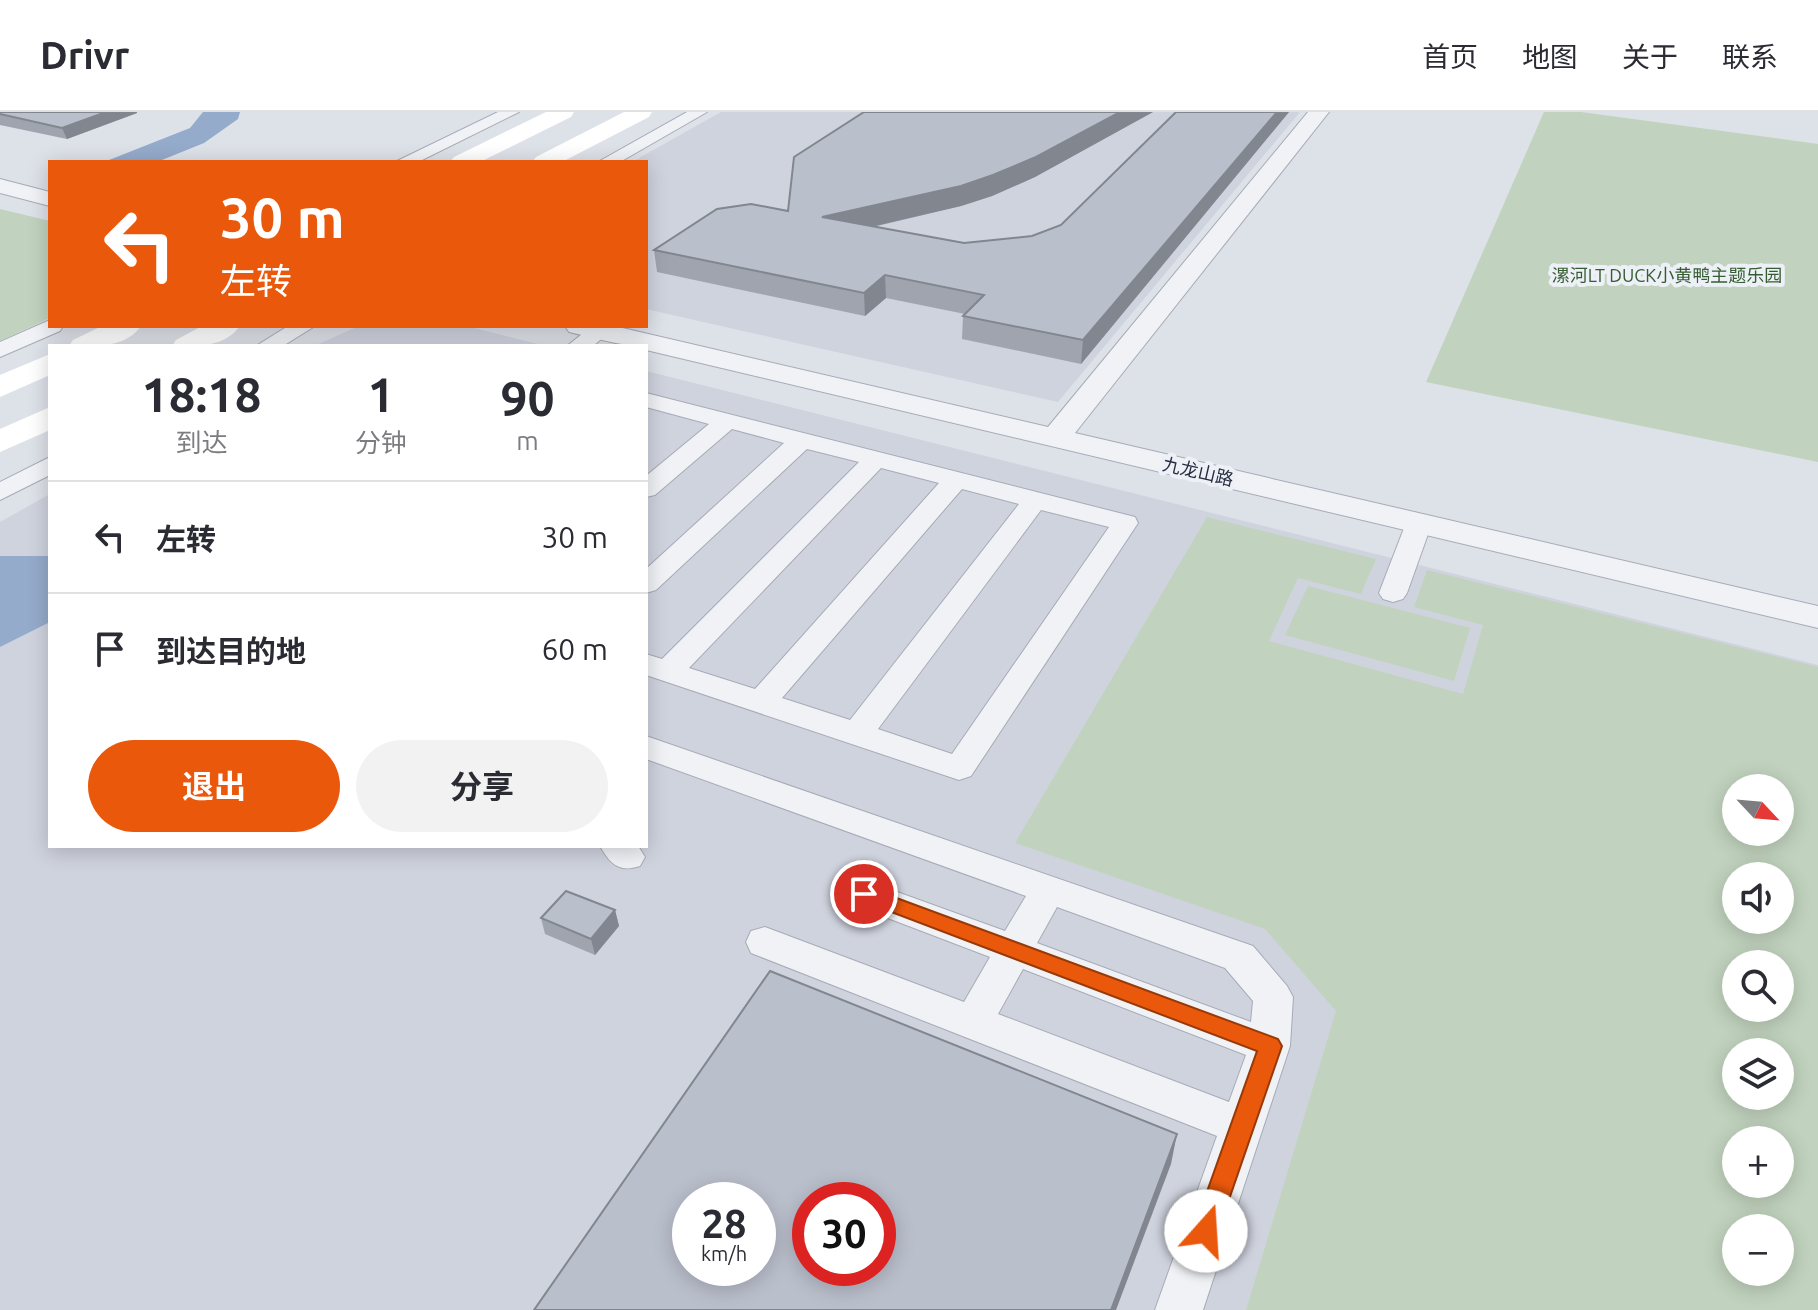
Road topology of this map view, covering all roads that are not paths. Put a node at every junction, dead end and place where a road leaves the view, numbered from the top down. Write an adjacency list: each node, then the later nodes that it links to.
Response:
1 (511, 112): 6 (street)
2 (563, 112): 7 (main road)
3 (641, 112): 8 (main road)
4 (699, 112): 9 (street)
5 (1319, 112): 28 (street)
6 (408, 160)
7 (466, 160)
8 (548, 160)
9 (611, 160)
10 (2, 187): 11 (street)
11 (48, 198)
12 (48, 328): 22 (street)
13 (122, 328): 17 (main road)
14 (221, 328): 18 (main road)
15 (300, 328): 19 (street)
16 (586, 334): 20 (street, 九龙山路)
17 (88, 344)
18 (191, 344)
19 (271, 344)
20 (631, 344)
21 (648, 348): 28 (street, 九龙山路)
22 (0, 350)
23 (48, 364): 24 (main road)
24 (0, 387)
25 (651, 406): 27 (street)
26 (48, 418): 30 (main road)
27 (727, 421): 29 (street); 34 (street)
28 (1055, 438): 37 (street, 九龙山路)
29 (802, 440): 31 (street); 38 (street)
30 (0, 442)
31 (876, 459): 33 (street); 41 (street)
32 (48, 466): 35 (street)
33 (956, 480): 36 (street); 42 (street)
34 (648, 487)
35 (0, 492)
36 (1035, 500): 43 (street); 43 (street)
37 (1419, 523): 39 (street); 40 (street, 九龙山路)
38 (648, 582)
39 (1393, 593)
40 (1818, 617)
41 (657, 667): 42 (street)
42 (761, 702): 43 (street)
43 (857, 734)
44 (648, 748): 45 (street)
45 (1048, 890): 48 (street); 50 (street)
46 (864, 894): 48 (street)
47 (765, 942): 49 (street)
48 (1014, 950): 49 (street); 50 (street)
49 (973, 1022): 51 (street)
50 (1270, 1046): 51 (street)
51 (1242, 1126): 52 (street)
52 (1179, 1310)

